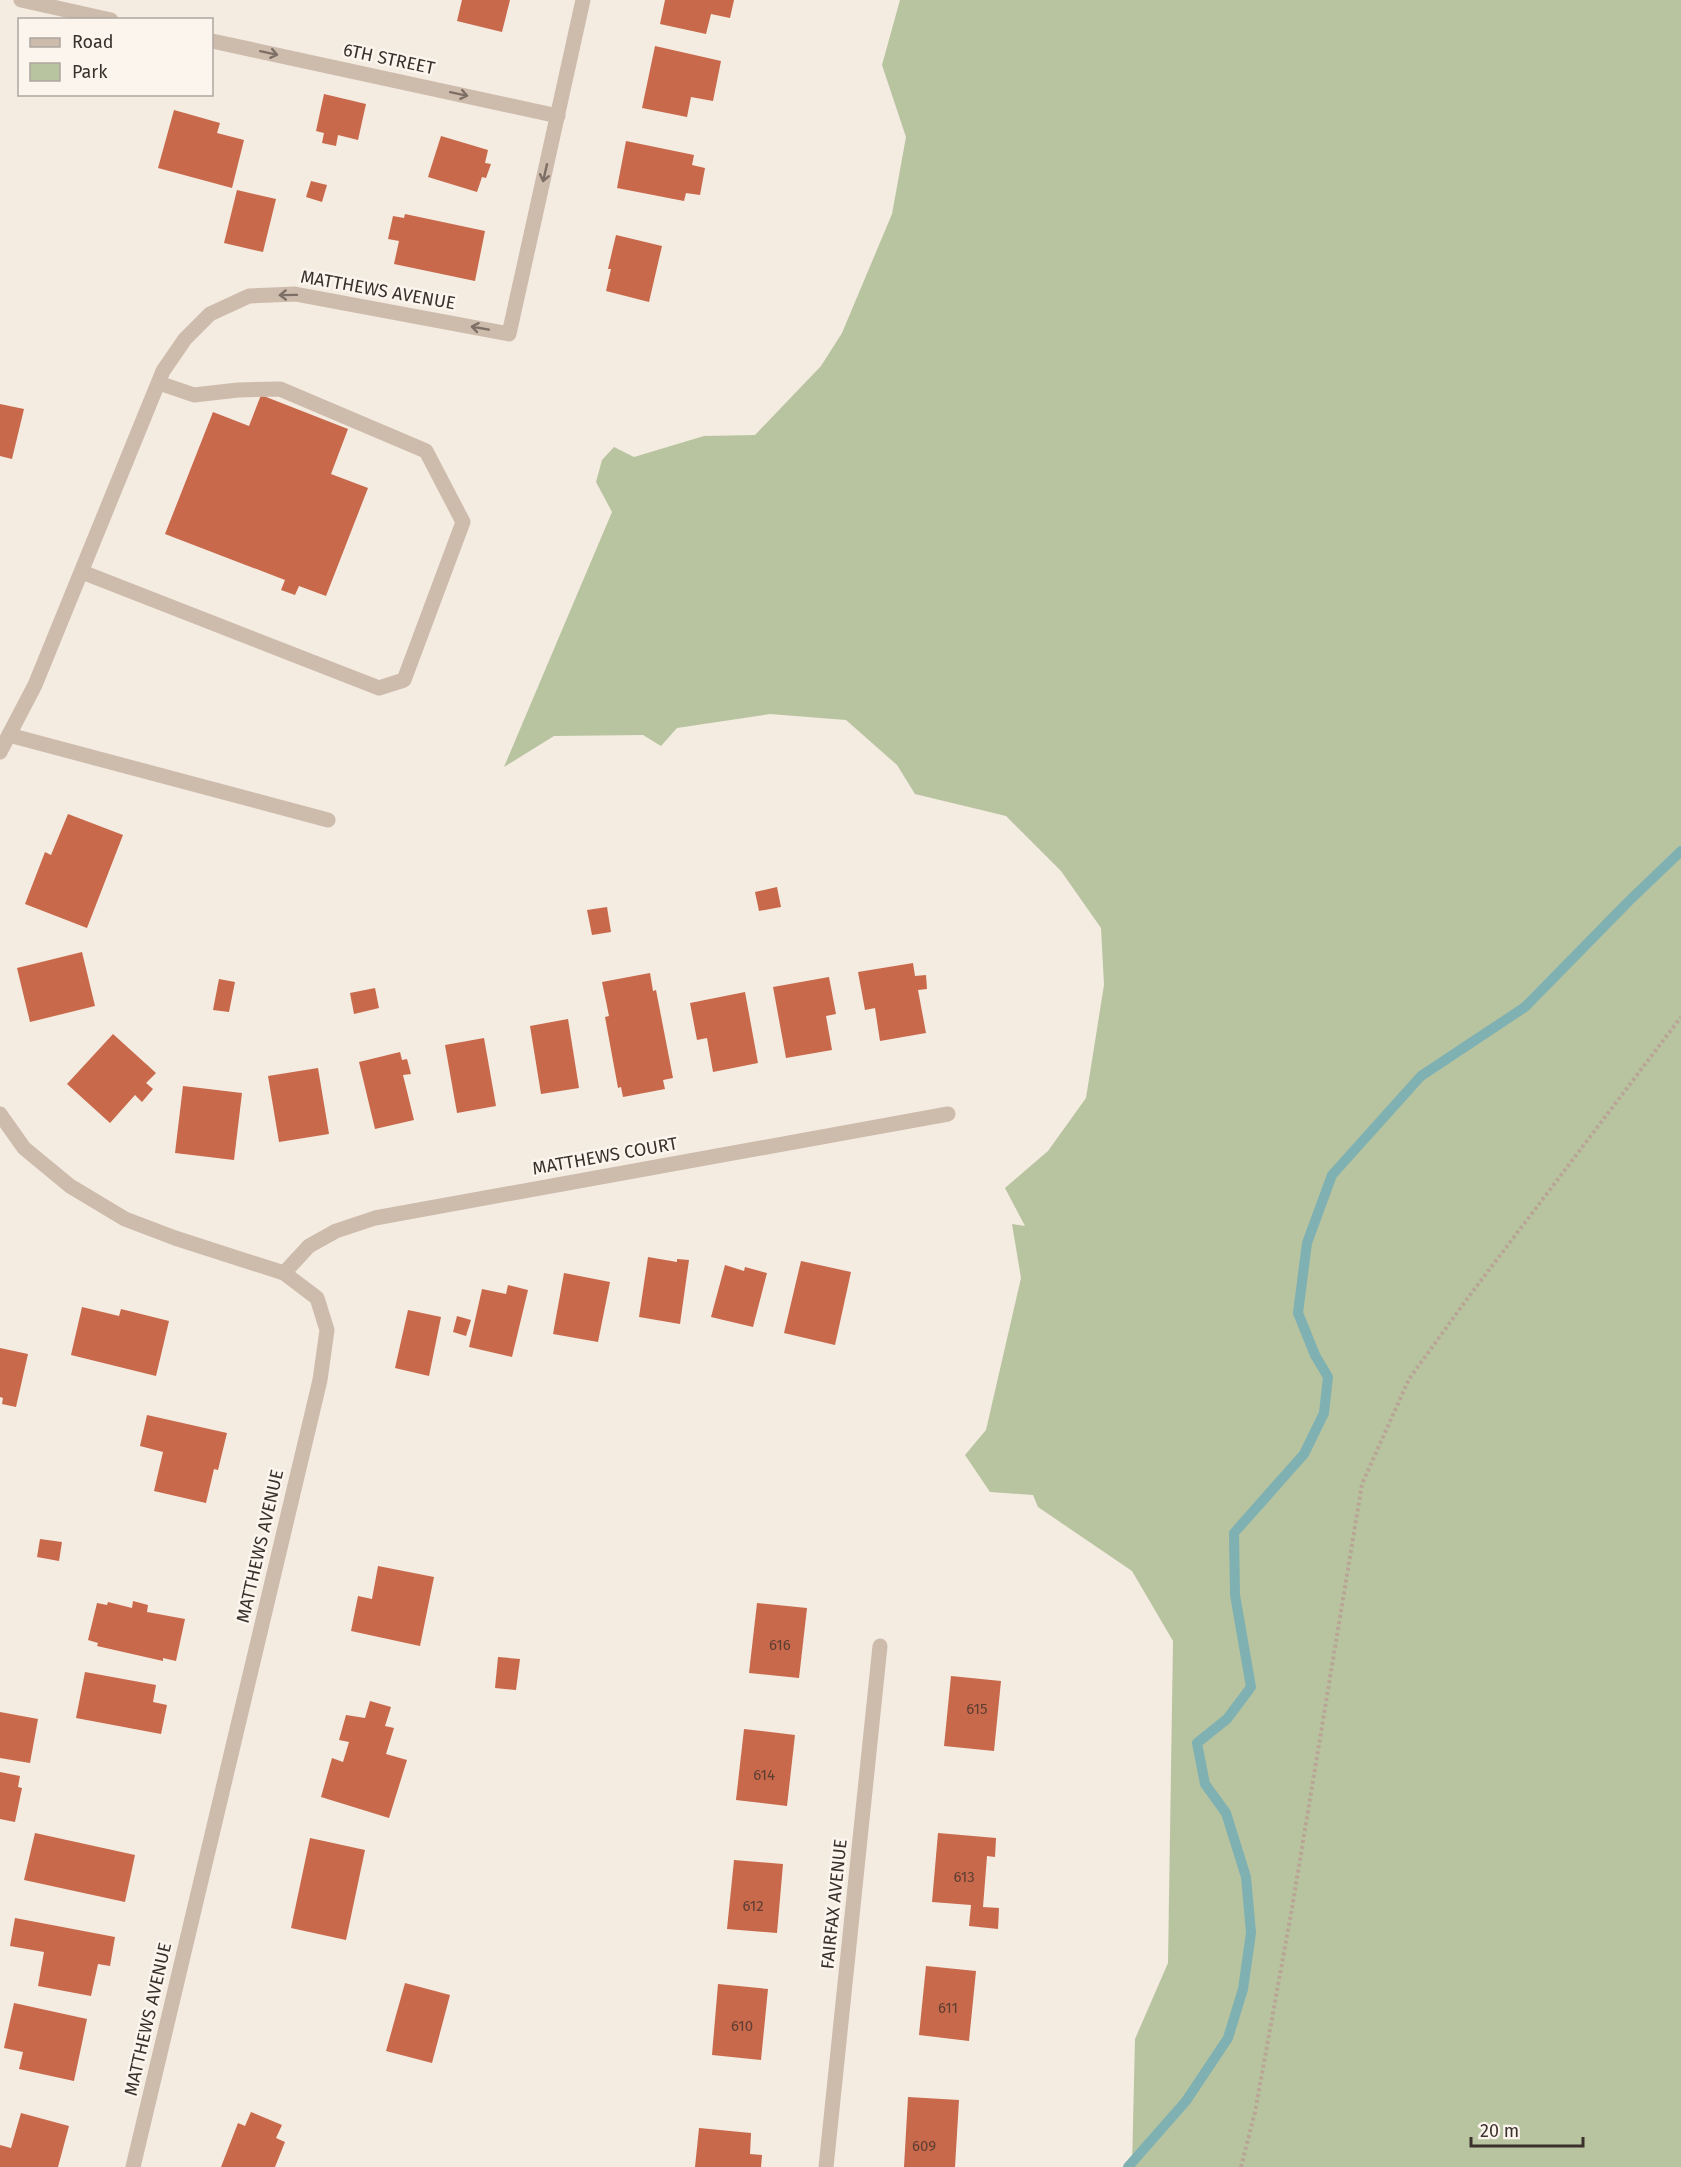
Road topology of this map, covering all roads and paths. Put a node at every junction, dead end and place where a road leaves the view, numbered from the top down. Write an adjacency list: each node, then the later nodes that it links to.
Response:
1 (21, 0): 3 (street)
2 (583, 0): 5 (street, MATTHEWS AVENUE)
3 (102, 18)
4 (213, 41): 5 (street, 6TH STREET, one-way to 5)
5 (558, 116): 6 (street, MATTHEWS AVENUE, one-way to 6)
6 (159, 383): 7 (street, MATTHEWS AVENUE); 7 (street)
7 (82, 572): 8 (street, MATTHEWS AVENUE)
8 (9, 735): 9 (street, MATTHEWS AVENUE); 10 (street)
9 (0, 752)
10 (328, 820)
11 (1681, 1017): 18 (path)
12 (0, 1114): 14 (street, MATTHEWS AVENUE)
13 (948, 1114): 14 (street, MATTHEWS COURT)
14 (284, 1273): 16 (street, MATTHEWS AVENUE)
15 (880, 1646): 17 (street, FAIRFAX AVENUE)
16 (133, 2167)
17 (826, 2167)
18 (1241, 2167)

